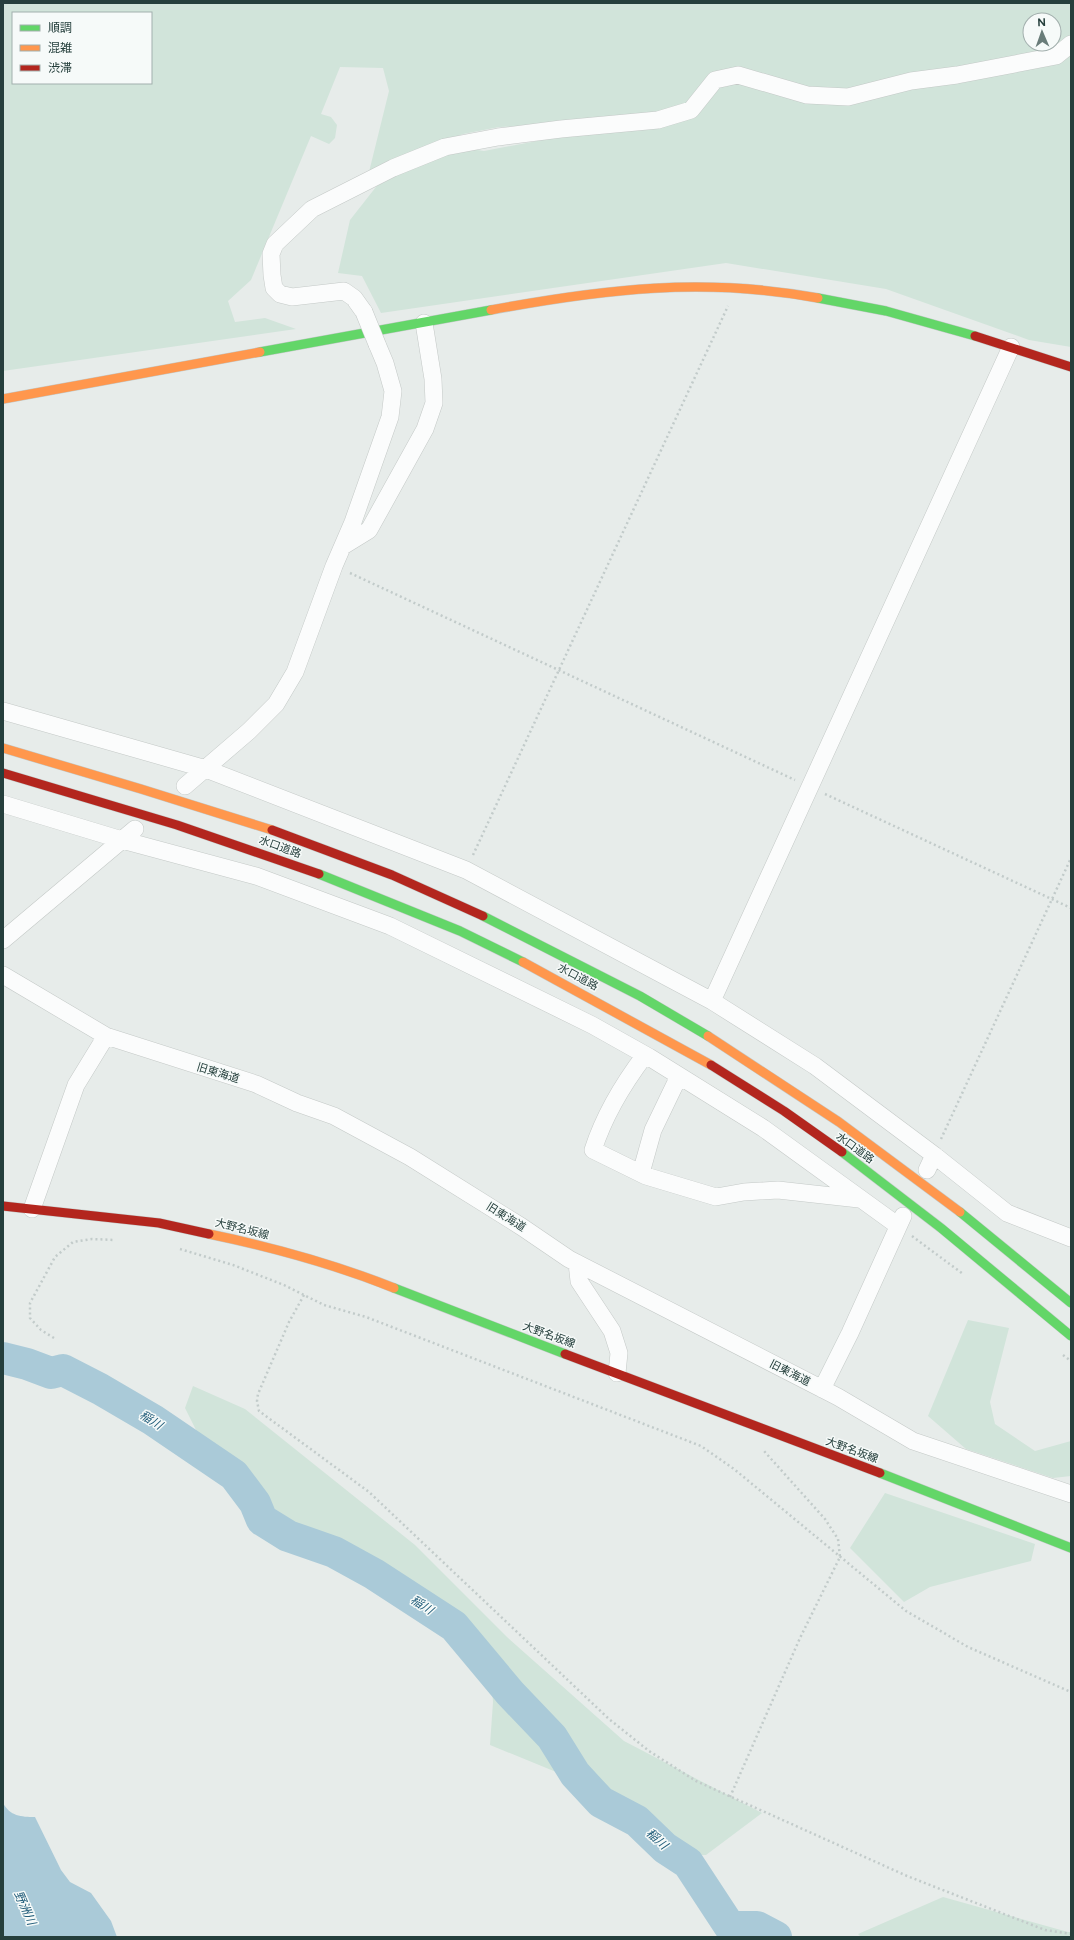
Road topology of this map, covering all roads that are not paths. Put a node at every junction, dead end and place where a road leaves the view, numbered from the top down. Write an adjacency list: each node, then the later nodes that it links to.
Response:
1 (1071, 44): 6 (street, bridge)
2 (424, 323): 3 (main road); 5 (main road); 6 (street)
3 (1011, 347): 4 (main road); 17 (street)
4 (1071, 367)
5 (3, 399)
6 (343, 546): 9 (street)
7 (3, 711): 9 (street)
8 (3, 748): 29 (main road, 水口道路)
9 (206, 769): 11 (street); 17 (street)
10 (3, 773): 30 (main road, 水口道路)
11 (185, 786)
12 (3, 804): 14 (street)
13 (135, 829): 14 (street)
14 (122, 840): 15 (street); 19 (street)
15 (3, 940)
16 (3, 975): 18 (street, 旧東海道)
17 (712, 1001): 21 (street)
18 (106, 1036): 26 (street); 28 (street, 旧東海道)
19 (645, 1055): 20 (street); 23 (street)
20 (679, 1076): 23 (street); 24 (street)
21 (934, 1155): 22 (street); 27 (street)
22 (927, 1170)
23 (641, 1173): 24 (street)
24 (861, 1199): 32 (street)
25 (3, 1206): 26 (main road, 大野名坂線)
26 (32, 1209): 31 (main road, 大野名坂線)
27 (1071, 1238)
28 (577, 1263): 31 (street); 32 (street, 旧東海道)
29 (1071, 1303)
30 (1071, 1336)
31 (617, 1374): 34 (main road, 大野名坂線)
32 (822, 1389): 33 (street, 旧東海道)
33 (1071, 1494)
34 (1071, 1548)

